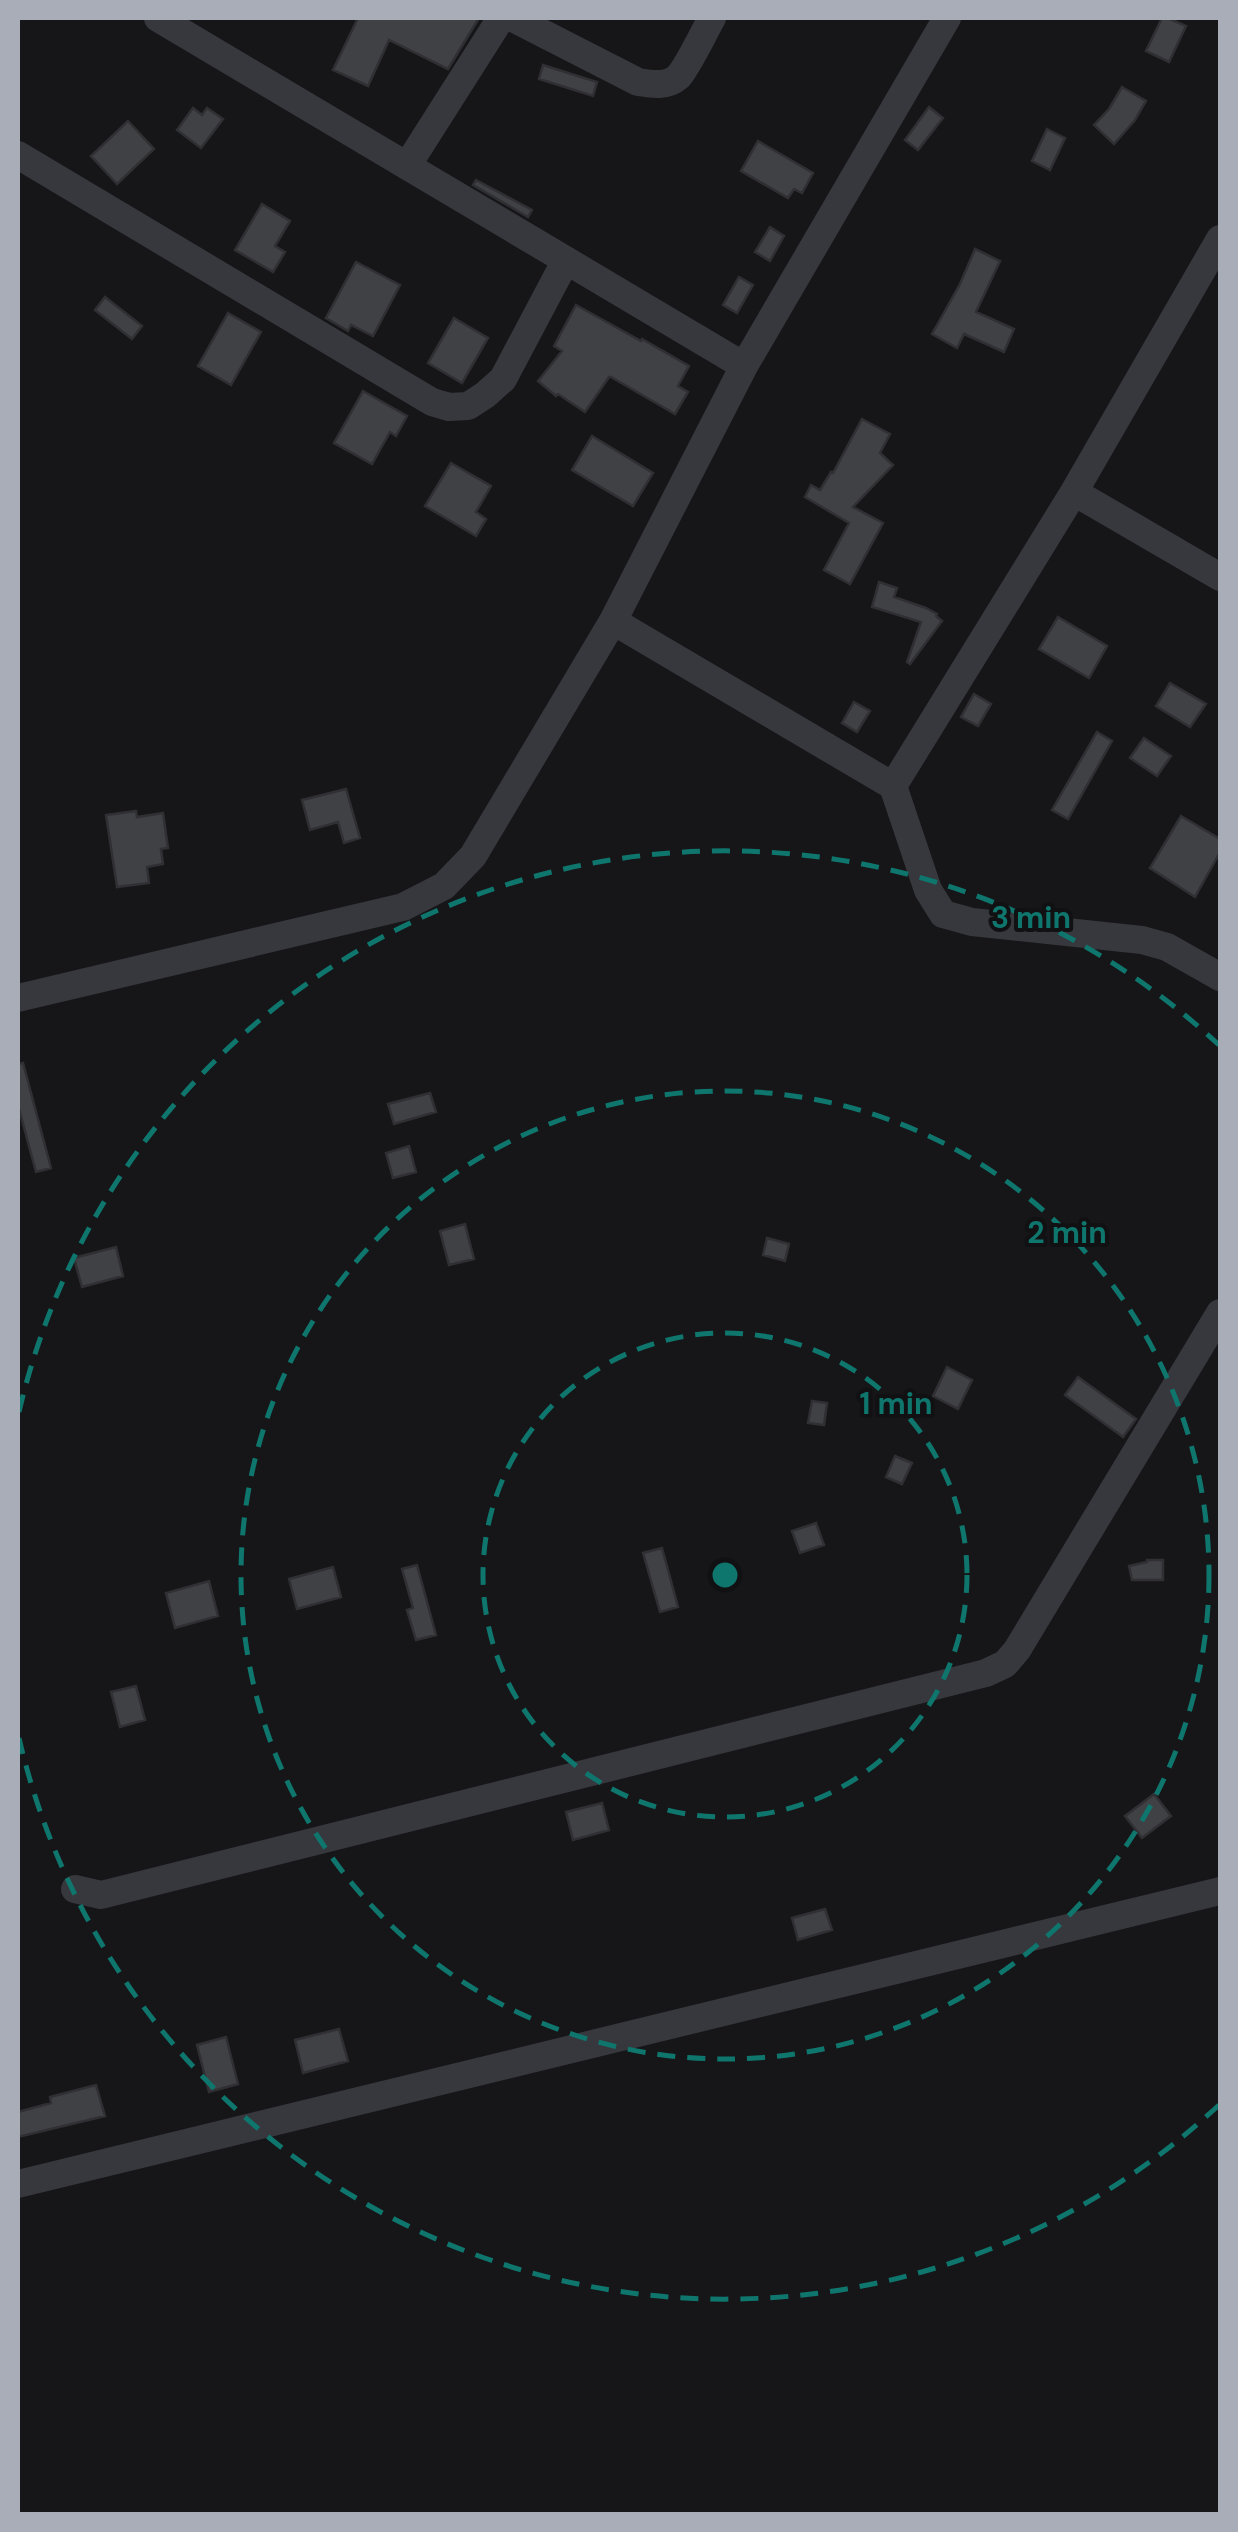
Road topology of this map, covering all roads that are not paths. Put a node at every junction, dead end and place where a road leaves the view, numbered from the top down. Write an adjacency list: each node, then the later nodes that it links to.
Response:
1 (158, 18): 7 (street)
2 (501, 18): 7 (street)
3 (513, 18): 4 (street)
4 (712, 18)
5 (947, 18): 10 (street)
6 (18, 155): 9 (street)
7 (407, 166): 9 (street)
8 (1220, 239): 11 (street)
9 (566, 260): 10 (street)
10 (744, 366): 13 (street)
11 (1074, 492): 12 (street); 14 (street)
12 (1220, 577)
13 (614, 621): 14 (street); 16 (street)
14 (893, 786): 15 (street)
15 (1220, 977)
16 (18, 998)
17 (1220, 1313): 18 (street)
18 (76, 1889)
19 (1220, 1891): 20 (street)
20 (18, 2184)

